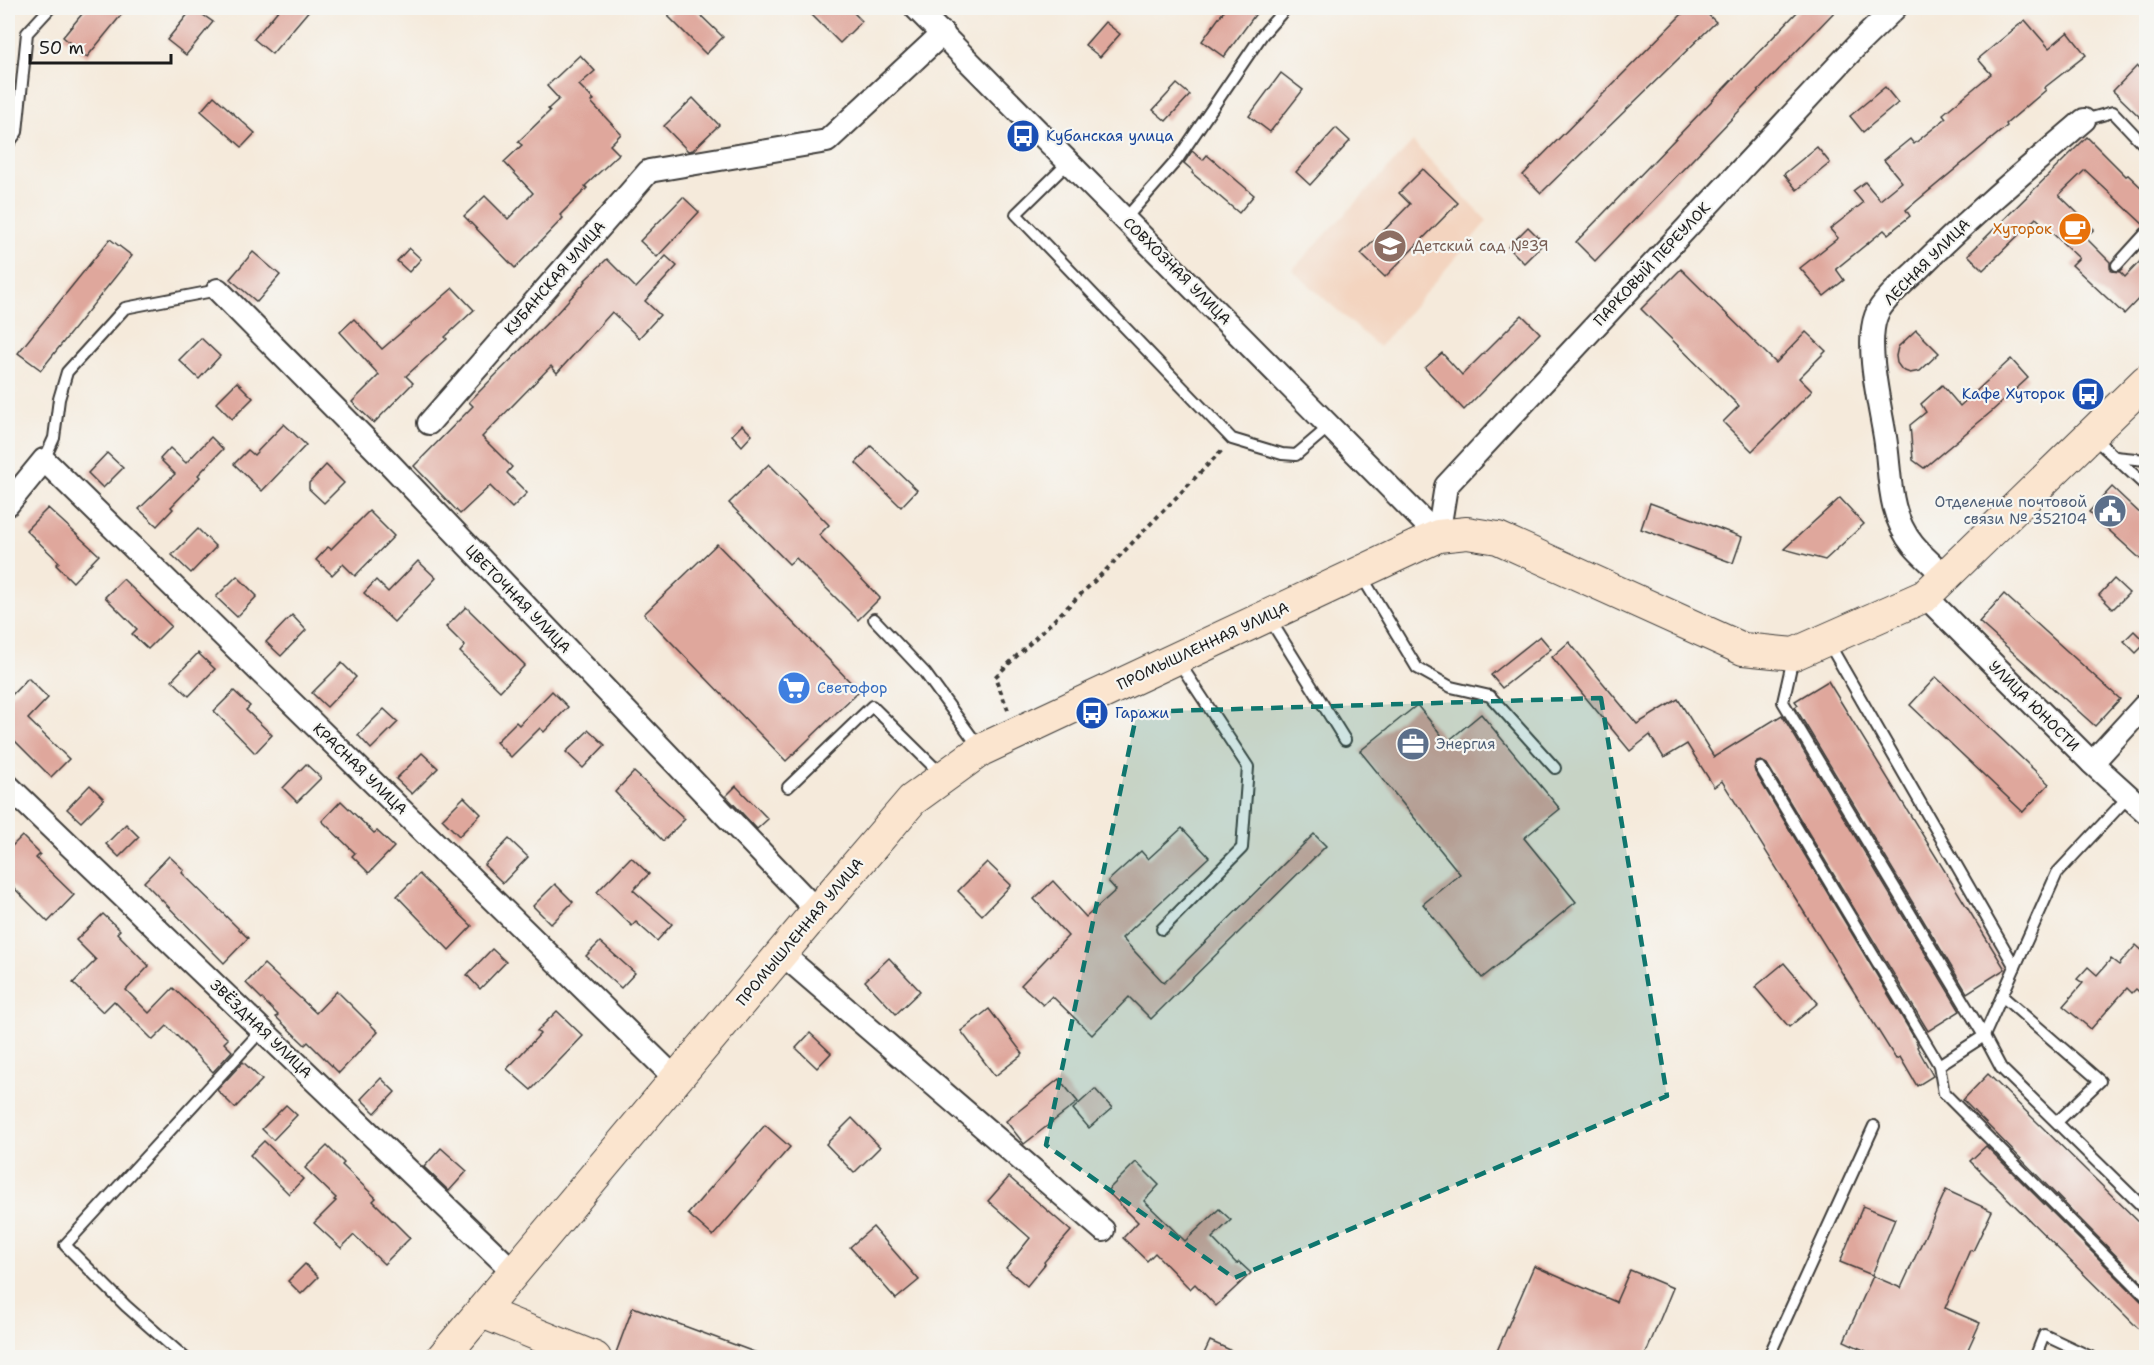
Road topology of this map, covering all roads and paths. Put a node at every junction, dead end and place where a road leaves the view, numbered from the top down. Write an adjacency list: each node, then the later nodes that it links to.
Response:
1 (50, 8): 7 (lane)
2 (916, 8): 5 (street, СОВХОЗНАЯ УЛИЦА)
3 (1286, 8): 10 (lane)
4 (1895, 8): 24 (street, ПАРКОВЫЙ ПЕРЕУЛОК)
5 (943, 33): 9 (street, СОВХОЗНАЯ УЛИЦА); 15 (street, КУБАНСКАЯ УЛИЦА)
6 (2084, 120): 8 (lane); 26 (street, ЛЕСНАЯ УЛИЦА)
7 (8, 144)
8 (2146, 147)
9 (1069, 162): 10 (street, СОВХОЗНАЯ УЛИЦА); 18 (lane)
10 (1125, 219): 16 (street, СОВХОЗНАЯ УЛИЦА)
11 (2146, 233): 12 (lane)
12 (2117, 265)
13 (218, 290): 20 (lane); 44 (street, ЦВЕТОЧНАЯ УЛИЦА)
14 (2146, 381): 17 (main road, ПРОМЫШЛЕННАЯ УЛИЦА)
15 (429, 423)
16 (1330, 426): 18 (lane); 24 (street, СОВХОЗНАЯ УЛИЦА)
17 (2091, 435): 19 (lane); 26 (main road, ПРОМЫШЛЕННАЯ УЛИЦА)
18 (1232, 439): 33 (path)
19 (2115, 457): 21 (lane); 22 (lane)
20 (44, 460): 23 (street); 52 (street, КРАСНАЯ УЛИЦА)
21 (2146, 460)
22 (2146, 486)
23 (8, 504)
24 (1438, 536): 25 (main road, ПРОМЫШЛЕННАЯ УЛИЦА); 30 (main road, ПРОМЫШЛЕННАЯ УЛИЦА)
25 (1360, 572): 27 (main road, ПРОМЫШЛЕННАЯ УЛИЦА); 37 (lane)
26 (1935, 586): 29 (main road, ПРОМЫШЛЕННАЯ УЛИЦА); 36 (street, УЛИЦА ЮНОСТИ)
27 (1267, 616): 31 (main road, ПРОМЫШЛЕННАЯ УЛИЦА); 34 (lane)
28 (874, 619): 35 (lane)
29 (1827, 640): 30 (main road, ПРОМЫШЛЕННАЯ УЛИЦА); 47 (lane)
30 (1794, 654): 50 (lane)
31 (1176, 658): 33 (main road, ПРОМЫШЛЕННАЯ УЛИЦА); 45 (lane)
32 (2146, 704): 36 (street)
33 (1017, 732): 35 (main road, ПРОМЫШЛЕННАЯ УЛИЦА)
34 (1345, 740)
35 (981, 750): 39 (main road, ПРОМЫШЛЕННАЯ УЛИЦА)
36 (2092, 764): 42 (street, УЛИЦА ЮНОСТИ)
37 (1555, 768)
38 (1761, 768): 51 (lane)
39 (943, 776): 41 (lane); 44 (main road, ПРОМЫШЛЕННАЯ УЛИЦА)
40 (8, 786): 49 (street, ЗВЁЗДНАЯ УЛИЦА)
41 (788, 787)
42 (2128, 796): 43 (street, УЛИЦА ЮНОСТИ); 47 (lane)
43 (2146, 812)
44 (817, 910): 46 (main road, ПРОМЫШЛЕННАЯ УЛИЦА)
45 (1162, 929)
46 (781, 953): 52 (main road, ПРОМЫШЛЕННАЯ УЛИЦА); 56 (street)
47 (2015, 967): 48 (lane)
48 (2002, 996): 50 (lane); 53 (lane)
49 (262, 1030): 57 (street, ЗВЁЗДНАЯ УЛИЦА); 60 (lane)
50 (1984, 1036): 51 (lane); 53 (lane)
51 (1939, 1065): 58 (lane)
52 (676, 1079): 57 (main road, ПРОМЫШЛЕННАЯ УЛИЦА)
53 (2057, 1122): 55 (lane)
54 (1874, 1126): 63 (lane)
55 (2146, 1210)
56 (1103, 1230)
57 (514, 1272): 59 (main road, ПРОМЫШЛЕННАЯ УЛИЦА)
58 (2146, 1296)
59 (482, 1312): 61 (main road, ПРОМЫШЛЕННАЯ УЛИЦА); 62 (main road)
60 (185, 1358)
61 (442, 1358)
62 (596, 1358)
63 (1768, 1358)
64 (2035, 1358): 65 (lane)
65 (2093, 1358)

